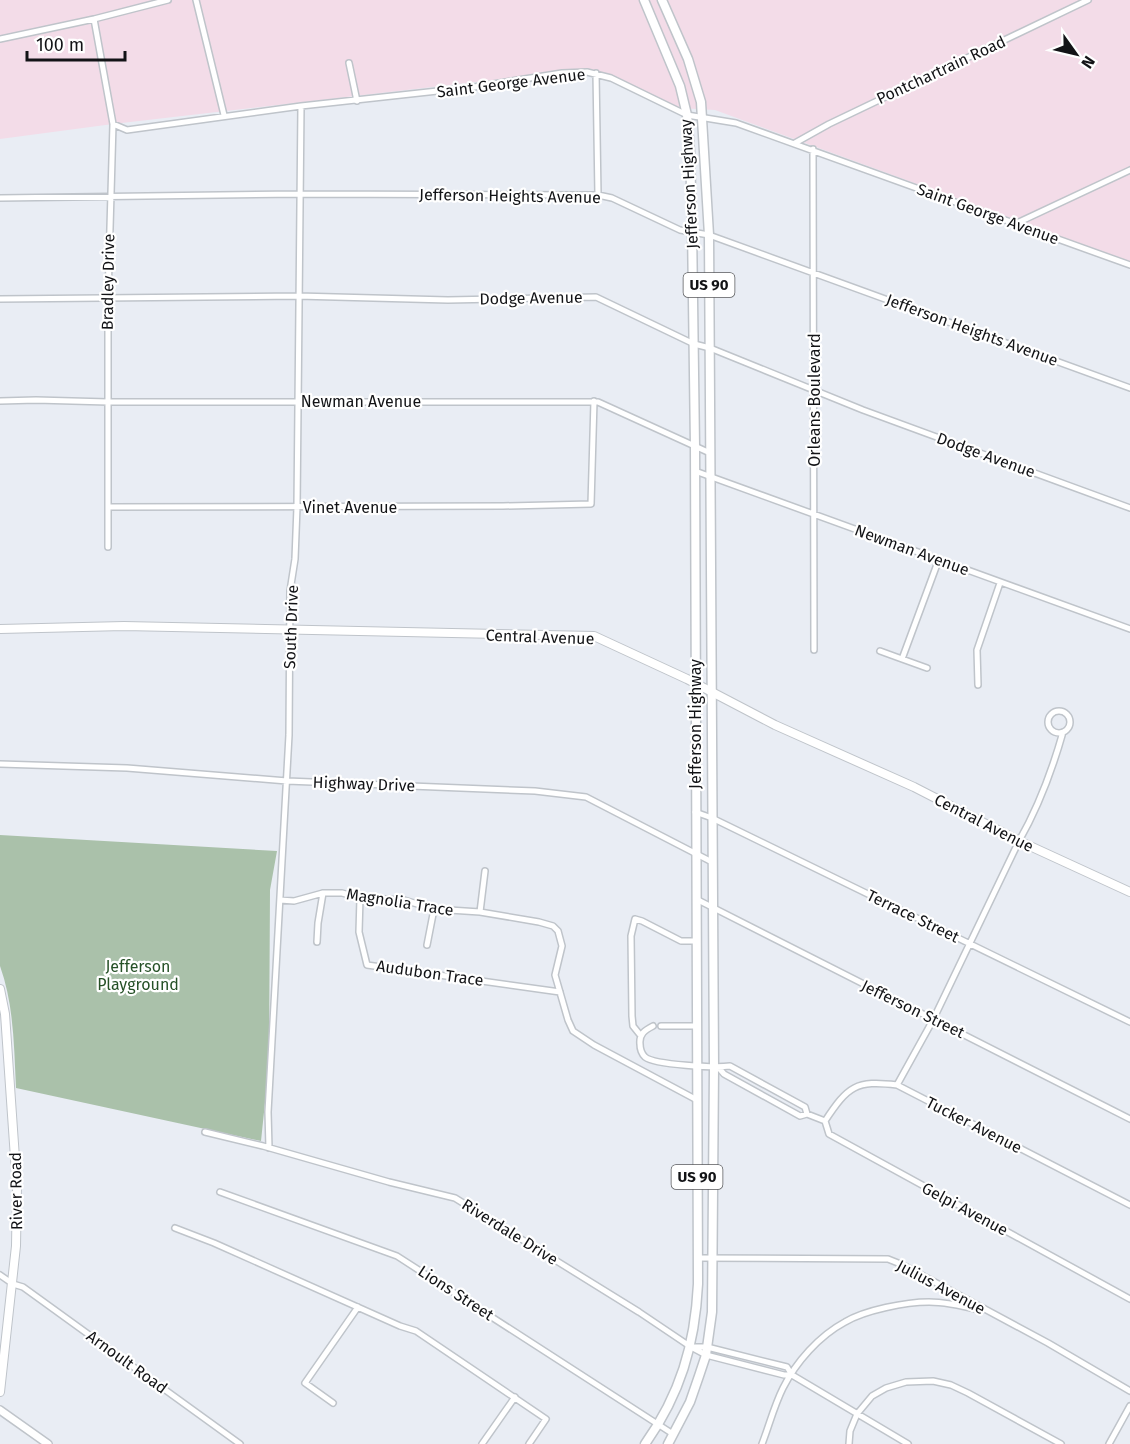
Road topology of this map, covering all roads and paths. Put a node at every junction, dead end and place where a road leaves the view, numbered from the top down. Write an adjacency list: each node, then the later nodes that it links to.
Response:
1 (168, 0): 6 (street)
2 (196, 0): 13 (street)
3 (644, 0): 12 (main road, Jefferson Highway / US 90)
4 (662, 0): 14 (main road, Jefferson Highway / US 90)
5 (1088, 0): 16 (street, Pontchartrain Road)
6 (94, 19): 7 (street); 15 (street, Bradley Drive)
7 (0, 39)
8 (349, 63): 10 (street)
9 (596, 73): 10 (street, Saint George Avenue); 12 (street, Saint George Avenue); 20 (street)
10 (357, 101): 11 (street, Saint George Avenue)
11 (301, 106): 13 (street, Saint George Avenue); 19 (street, South Drive)
12 (687, 115): 14 (street, Saint George Avenue); 24 (main road, Jefferson Highway / US 90)
13 (224, 116): 15 (street, Saint George Avenue)
14 (703, 117): 16 (street, Saint George Avenue); 25 (main road, Jefferson Highway / US 90)
15 (113, 124): 21 (street, Bradley Drive)
16 (795, 143): 17 (street, Saint George Avenue)
17 (813, 149): 23 (street, Saint George Avenue); 27 (street, Orleans Boulevard)
18 (1130, 170): 23 (street)
19 (300, 194): 20 (street, Jefferson Heights Avenue); 21 (street, Jefferson Heights Avenue); 28 (street, South Drive)
20 (598, 195): 24 (street, Jefferson Heights Avenue)
21 (109, 197): 22 (street, Jefferson Heights Avenue); 29 (street, Bradley Drive)
22 (0, 198)
23 (1015, 224): 26 (street, Saint George Avenue)
24 (693, 232): 25 (street, Jefferson Heights Avenue); 31 (main road, Jefferson Highway / US 90)
25 (709, 235): 27 (street, Jefferson Heights Avenue); 32 (main road, Jefferson Highway / US 90)
26 (1130, 266)
27 (813, 273): 33 (street, Jefferson Heights Avenue); 34 (street, Orleans Boulevard)
28 (298, 296): 29 (street, Dodge Avenue); 31 (street, Dodge Avenue); 36 (street, South Drive)
29 (108, 297): 30 (street, Dodge Avenue); 38 (street, Bradley Drive)
30 (0, 299)
31 (694, 344): 32 (street, Dodge Avenue); 39 (main road, Jefferson Highway / US 90)
32 (710, 348): 34 (street, Dodge Avenue); 40 (main road, Jefferson Highway / US 90)
33 (1130, 388)
34 (815, 391): 45 (street, Dodge Avenue); 46 (street, Orleans Boulevard)
35 (0, 401): 38 (street, Newman Avenue)
36 (298, 401): 37 (street, Newman Avenue); 38 (street, Newman Avenue); 44 (street, South Drive)
37 (594, 401): 39 (street, Newman Avenue); 44 (street, Vinet Avenue)
38 (108, 402): 43 (street, Bradley Drive)
39 (695, 446): 40 (street, Newman Avenue); 41 (main road, Jefferson Highway / US 90)
40 (710, 453): 42 (main road, Jefferson Highway / US 90)
41 (694, 471): 42 (street, Newman Avenue); 57 (main road, Jefferson Highway / US 90)
42 (710, 476): 46 (street, Newman Avenue); 59 (main road, Jefferson Highway / US 90)
43 (108, 507): 44 (street, Vinet Avenue); 47 (street, Bradley Drive)
44 (297, 507): 52 (street, South Drive)
45 (1130, 508)
46 (814, 514): 48 (street, Newman Avenue); 53 (street, Orleans Boulevard)
47 (108, 547)
48 (939, 559): 49 (street, Newman Avenue); 55 (street)
49 (1000, 583): 51 (street, Newman Avenue); 58 (street)
50 (0, 629): 52 (main road, Central Avenue)
51 (1130, 629)
52 (290, 630): 57 (main road, Central Avenue); 62 (street, South Drive)
53 (814, 650)
54 (880, 651): 55 (street)
55 (902, 659): 56 (street)
56 (927, 668)
57 (695, 684): 59 (main road, Central Avenue); 63 (main road, Jefferson Highway / US 90)
58 (978, 685)
59 (712, 693): 64 (main road, Jefferson Highway / US 90); 65 (main road, Central Avenue)
60 (1063, 732): 60 (street); 65 (street)
61 (0, 764): 62 (street, Highway Drive)
62 (287, 781): 66 (street, Highway Drive); 73 (street, South Drive)
63 (695, 812): 64 (street, Terrace Street); 66 (main road, Jefferson Highway / US 90)
64 (712, 818): 67 (main road, Jefferson Highway / US 90); 79 (street, Terrace Street)
65 (1019, 841): 69 (main road, Central Avenue); 79 (street)
66 (695, 855): 67 (street, Highway Drive); 72 (main road, Jefferson Highway / US 90)
67 (712, 862): 74 (main road, Jefferson Highway / US 90)
68 (485, 871): 76 (street)
69 (1130, 892)
70 (323, 893): 71 (street, Magnolia Trace); 73 (street, Magnolia Trace); 78 (street)
71 (360, 898): 75 (street, Magnolia Trace); 82 (street, Audubon Trace)
72 (696, 899): 74 (street, Jefferson Street); 77 (main road, Jefferson Highway / US 90)
73 (280, 900): 97 (street, South Drive)
74 (712, 908): 83 (street, Jefferson Street); 90 (main road, Jefferson Highway / US 90)
75 (434, 909): 76 (street, Magnolia Trace); 80 (street)
76 (480, 912): 82 (street)
77 (696, 941): 87 (main road, Jefferson Highway / US 90); 88 (street)
78 (317, 942)
79 (970, 944): 83 (street); 84 (street, Terrace Street)
80 (427, 945)
81 (0, 989): 104 (main road, River Road)
82 (560, 992): 92 (street)
83 (933, 1020): 91 (street); 94 (street, Jefferson Street)
84 (1130, 1022)
85 (653, 1026): 88 (street)
86 (661, 1026): 87 (street)
87 (696, 1026): 89 (main road, Jefferson Highway / US 90)
88 (641, 1036): 89 (street, Gelpi Avenue)
89 (696, 1065): 90 (street, Gelpi Avenue); 92 (main road, Jefferson Highway / US 90)
90 (716, 1067): 93 (street, Gelpi Avenue); 93 (street, Gelpi Avenue); 102 (main road, Jefferson Highway / US 90)
91 (897, 1085): 95 (street, Tucker Avenue); 99 (street, Tucker Avenue)
92 (697, 1100): 101 (main road, Jefferson Highway / US 90)
93 (807, 1114): 95 (street, Gelpi Avenue)
94 (1130, 1119)
95 (825, 1121): 105 (street, Gelpi Avenue)
96 (205, 1132): 97 (street, Riverdale Drive)
97 (269, 1148): 108 (street, Riverdale Drive)
98 (220, 1192): 118 (street, Lions Street)
99 (1130, 1205)
100 (175, 1228): 106 (street)
101 (697, 1257): 102 (street, Julius Avenue); 108 (main road, Jefferson Highway / US 90)
102 (713, 1257): 107 (street, Julius Avenue); 109 (main road, Jefferson Highway / US 90)
103 (0, 1275): 104 (street, Arnoult Road)
104 (13, 1284): 112 (main road, River Road); 121 (street, Arnoult Road)
105 (1130, 1299)
106 (358, 1307): 113 (street); 114 (street)
107 (987, 1312): 110 (street); 111 (street, Julius Avenue)
108 (691, 1347): 109 (street); 118 (main road, Jefferson Highway / US 90)
109 (707, 1351): 110 (street); 119 (main road, Jefferson Highway / US 90)
110 (792, 1375): 117 (street); 126 (street)
111 (1130, 1391)
112 (0, 1392)
113 (515, 1398): 122 (street); 123 (street)
114 (333, 1403)
115 (1130, 1406): 130 (street)
116 (0, 1410): 120 (street)
117 (857, 1414): 127 (street); 128 (street); 129 (street)
118 (659, 1425): 119 (street, Lions Street); 124 (main road, Jefferson Highway / US 90)
119 (673, 1434): 125 (main road, Jefferson Highway / US 90)
120 (48, 1444)
121 (240, 1444)
122 (482, 1444)
123 (529, 1444)
124 (645, 1444)
125 (668, 1444)
126 (762, 1444)
127 (849, 1444)
128 (908, 1444)
129 (1061, 1444)
130 (1109, 1444)

